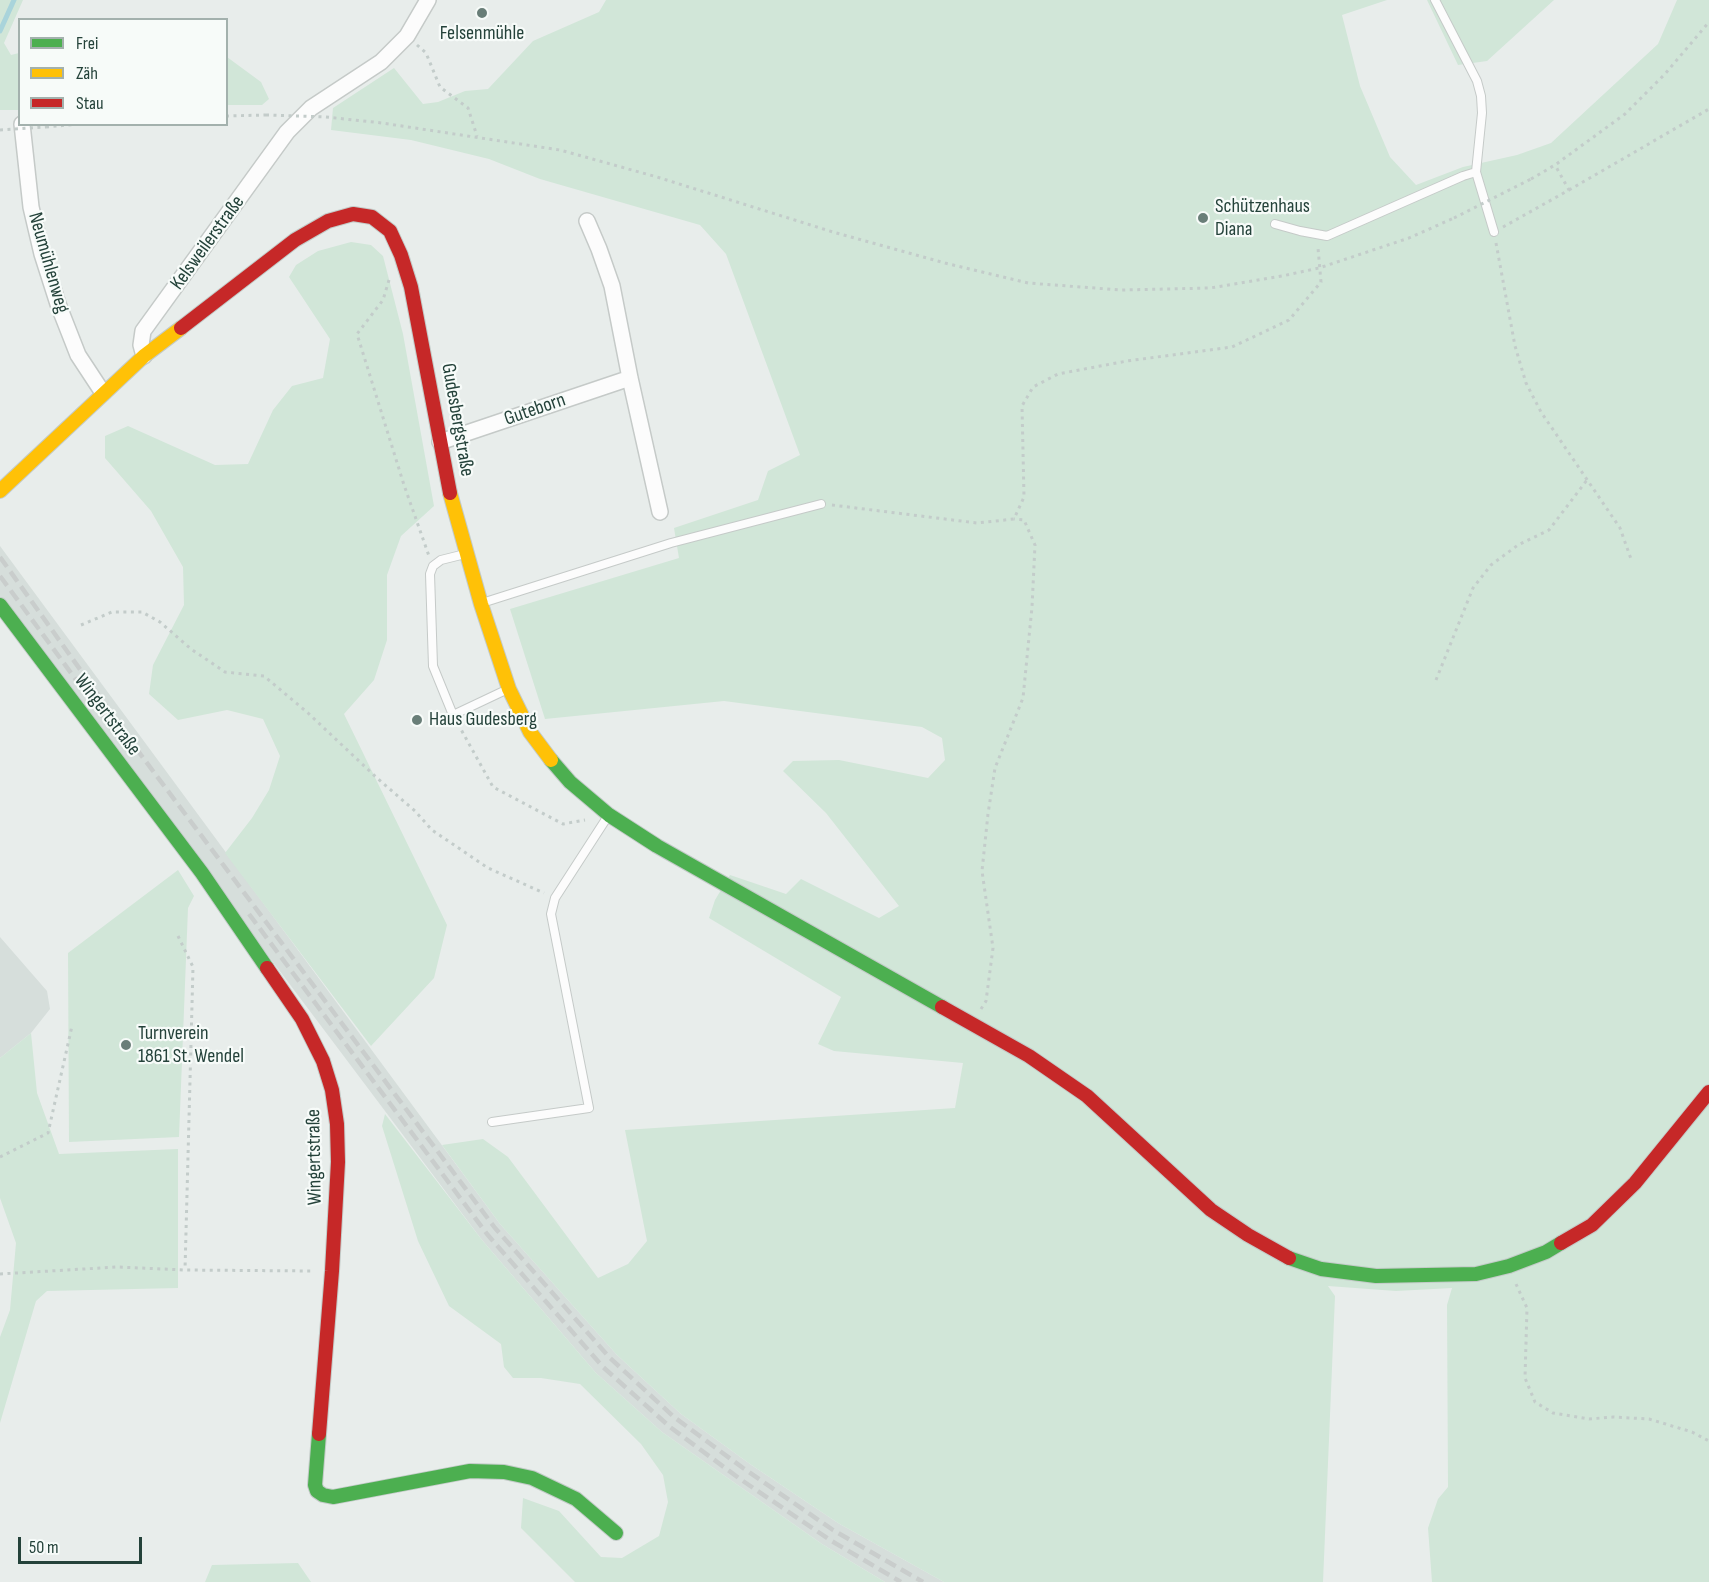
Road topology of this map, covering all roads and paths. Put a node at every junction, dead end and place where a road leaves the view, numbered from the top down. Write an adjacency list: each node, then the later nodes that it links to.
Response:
1 (428, 0): 4 (street, Kelsweilerstraße)
2 (1434, 0): 12 (lane)
3 (1709, 22): 11 (path)
4 (406, 36): 10 (path); 20 (street, Kelsweilerstraße)
5 (1709, 109): 13 (path)
6 (228, 116): 10 (path, bridge)
7 (22, 126): 22 (street, Neumühlenweg)
8 (57, 126): 9 (path, bridge)
9 (0, 130)
10 (477, 137): 18 (path)
11 (1555, 165): 13 (path); 18 (path, bridge)
12 (1476, 172): 16 (lane); 17 (lane)
13 (1569, 190): 16 (path)
14 (587, 221): 21 (street)
15 (1275, 224): 17 (lane)
16 (1494, 232): 24 (path)
17 (1327, 236): 18 (path)
18 (1319, 268): 28 (path)
19 (389, 278): 31 (path)
20 (144, 356): 22 (main road); 23 (main road, Gudesbergstraße)
21 (630, 378): 23 (street, Guteborn); 27 (street)
22 (103, 393): 25 (main road)
23 (440, 442): 29 (main road, Gudesbergstraße)
24 (1587, 480): 30 (path); 35 (path)
25 (0, 491)
26 (821, 504): 28 (path); 32 (lane)
27 (660, 512)
28 (1014, 519): 41 (path)
29 (466, 554): 31 (lane); 32 (main road, Gudesbergstraße)
30 (1631, 559)
31 (433, 566): 37 (lane)
32 (481, 604): 36 (main road, Gudesbergstraße)
33 (0, 605): 48 (main road, Wingertstraße)
34 (81, 625): 39 (path)
35 (1436, 680)
36 (508, 689): 37 (lane); 38 (main road, Gudesbergstraße)
37 (453, 715): 38 (path)
38 (609, 815): 39 (lane); 41 (main road, Gudesbergstraße)
39 (555, 898): 44 (lane)
40 (178, 936): 47 (path)
41 (970, 1022): 46 (main road, Gudesbergstraße)
42 (72, 1026): 45 (path)
43 (1709, 1092): 46 (main road, Gudesbergstraße)
44 (492, 1122)
45 (0, 1157)
46 (1509, 1266): 50 (path)
47 (185, 1270): 48 (path); 49 (path)
48 (332, 1271): 51 (main road, Wingertstraße)
49 (0, 1274)
50 (1709, 1441)
51 (616, 1533)

